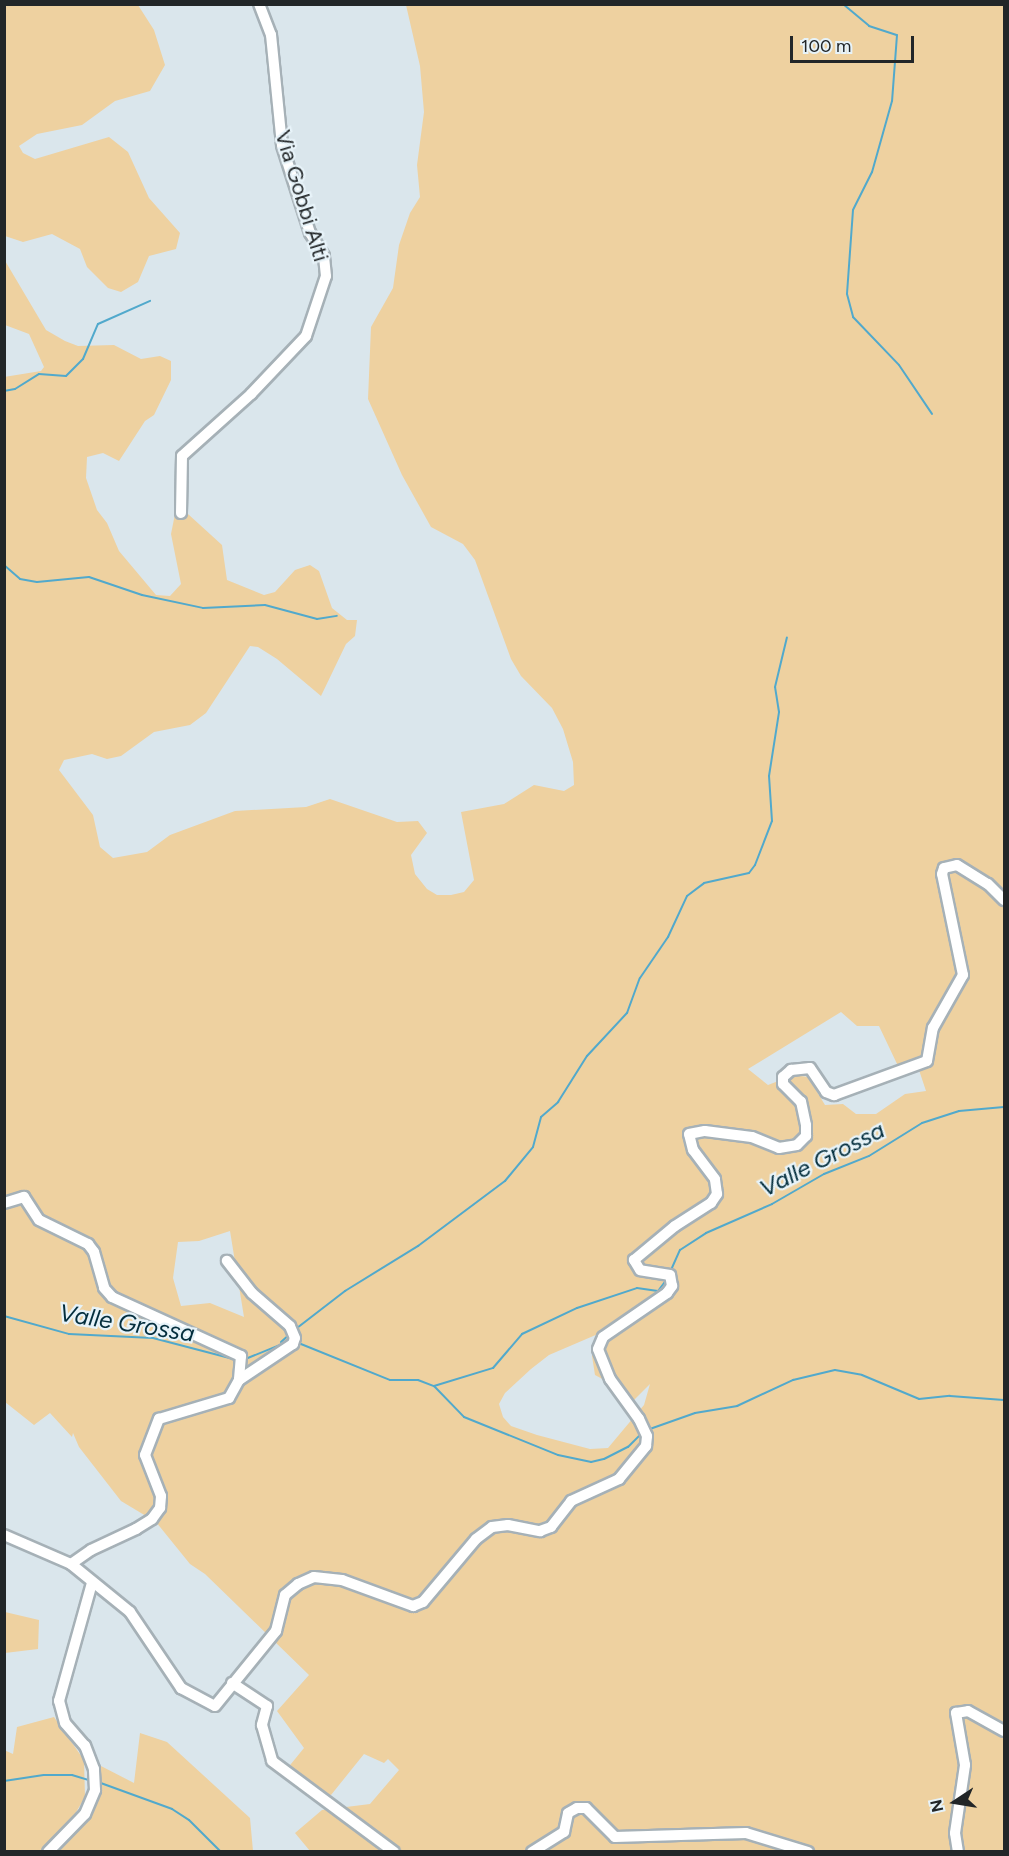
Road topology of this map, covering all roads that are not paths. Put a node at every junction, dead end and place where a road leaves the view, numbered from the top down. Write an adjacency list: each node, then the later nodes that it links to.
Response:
1 (259, 4): 2 (street, Via Gobbi Alti)
2 (181, 513)
3 (1005, 900): 10 (street)
4 (4, 1203): 6 (street)
5 (227, 1261): 6 (street)
6 (239, 1380): 8 (street)
7 (4, 1535): 8 (street)
8 (71, 1564): 9 (street)
9 (92, 1583): 10 (street); 12 (street)
10 (232, 1683): 13 (street)
11 (1005, 1731): 16 (street)
12 (48, 1851)
13 (394, 1851)
14 (537, 1851): 15 (street)
15 (808, 1851)
16 (958, 1851)

